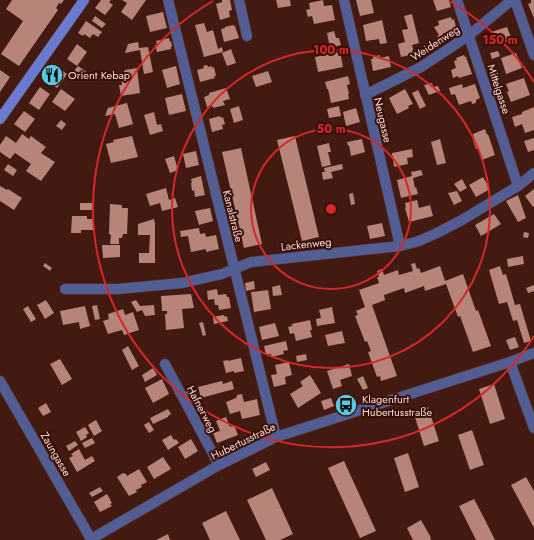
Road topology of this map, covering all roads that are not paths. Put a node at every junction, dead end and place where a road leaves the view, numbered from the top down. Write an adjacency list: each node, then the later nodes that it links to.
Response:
1 (84, 0): 12 (street)
2 (168, 0): 16 (street, Kanalstraße)
3 (239, 0): 8 (street)
4 (344, 0): 11 (street, Neugasse)
5 (456, 0): 9 (street, Mittelgasse)
6 (512, 0): 9 (street, Weidenweg)
7 (515, 0): 10 (street)
8 (248, 36)
9 (468, 36): 11 (street, Weidenweg); 14 (street, Mittelgasse)
10 (534, 55)
11 (365, 95): 15 (street, Neugasse)
12 (0, 119)
13 (534, 173): 14 (street, Lackenweg)
14 (518, 186): 15 (street, Lackenweg)
15 (400, 246): 16 (street, Lackenweg)
16 (234, 269): 17 (street, Lackenweg); 23 (street, Kanalstraße)
17 (65, 288)
18 (534, 353): 19 (street, Hubertusstraße)
19 (510, 362): 22 (street); 23 (street, Hubertusstraße)
20 (165, 364): 24 (street, Hafnerweg)
21 (0, 381): 25 (street, Zaungasse)
22 (534, 428)
23 (276, 437): 24 (street, Hubertusstraße)
24 (219, 465): 25 (street, Hubertusstraße)
25 (91, 539)

